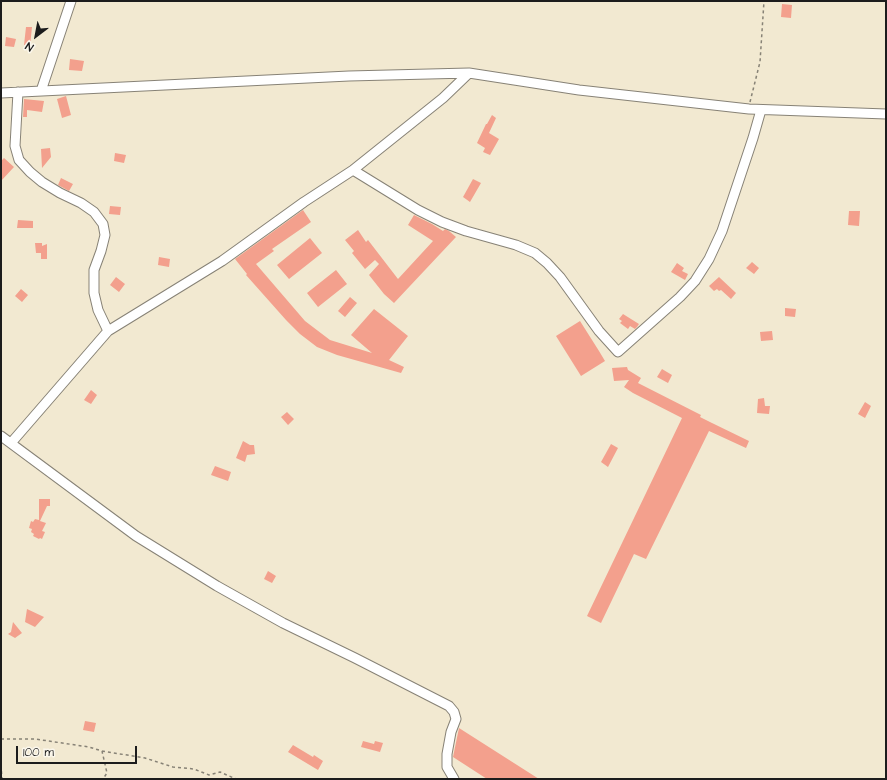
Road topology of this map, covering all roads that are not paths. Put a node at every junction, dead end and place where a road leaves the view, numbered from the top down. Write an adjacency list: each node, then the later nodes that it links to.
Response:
1 (71, 1): 3 (street)
2 (469, 73): 3 (street); 6 (street); 8 (street)
3 (41, 91): 5 (street)
4 (1, 92): 5 (street)
5 (18, 92): 9 (street)
6 (761, 110): 7 (street); 8 (street)
7 (886, 114)
8 (353, 170): 9 (street)
9 (108, 331): 11 (street)
10 (1, 436): 11 (street)
11 (11, 443): 12 (street)
12 (454, 779)

